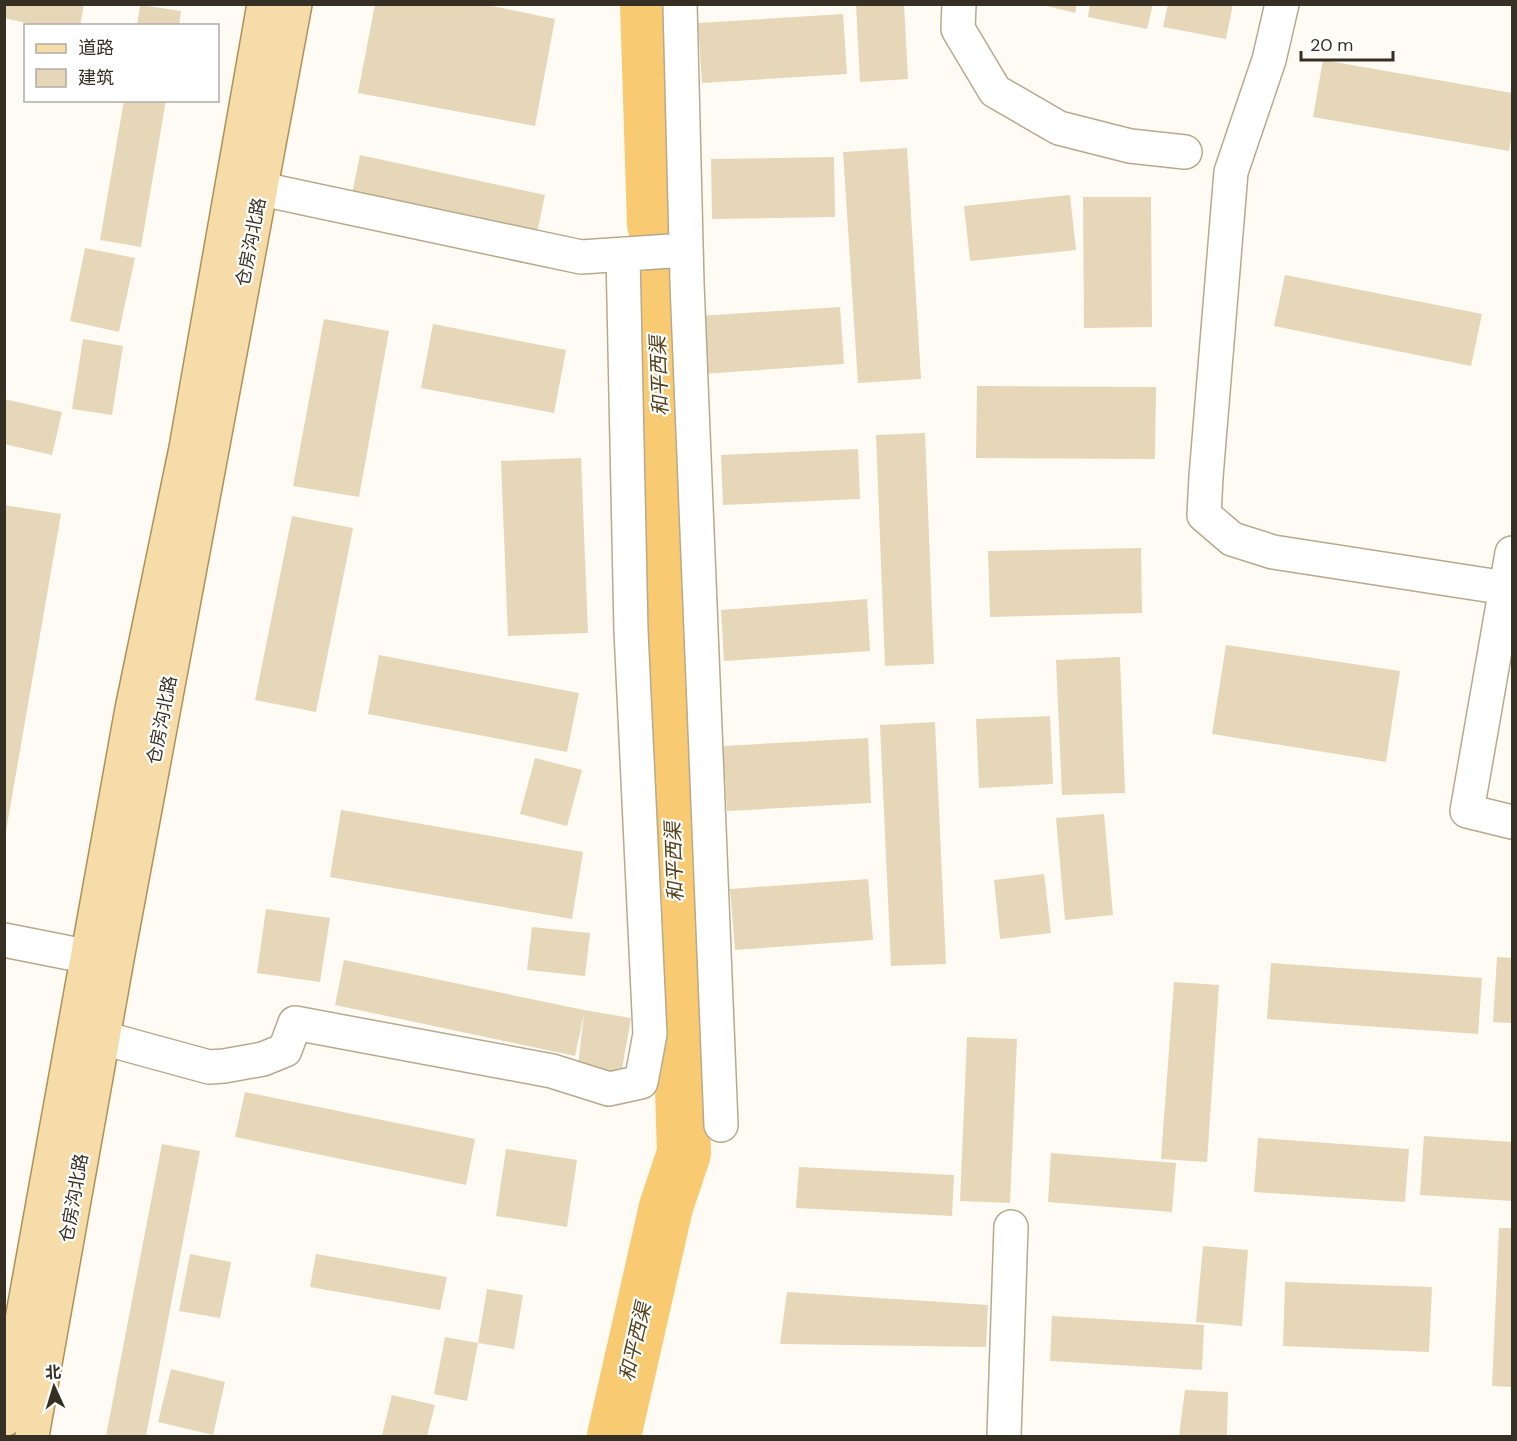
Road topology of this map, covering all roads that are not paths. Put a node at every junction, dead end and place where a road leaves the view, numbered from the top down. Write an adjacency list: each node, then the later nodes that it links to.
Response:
1 (264, 4): 7 (main road, 仓房沟北路)
2 (295, 4): 7 (main road, 仓房沟北路)
3 (680, 4): 8 (street)
4 (960, 4): 6 (street)
5 (1282, 4): 11 (street)
6 (1185, 152)
7 (247, 186): 9 (street); 14 (main road, 仓房沟北路)
8 (686, 250): 9 (street); 16 (street)
9 (623, 254): 15 (street)
10 (1512, 553): 11 (street)
11 (1506, 588): 12 (street)
12 (1512, 822)
13 (4, 940): 14 (street)
14 (103, 959): 15 (main road, 仓房沟北路); 18 (main road, 仓房沟北路)
15 (103, 1038): 20 (main road, 仓房沟北路)
16 (721, 1125)
17 (1011, 1227): 21 (street)
18 (12, 1331): 19 (main road, 仓房沟北路)
19 (4, 1420)
20 (32, 1437)
21 (1005, 1437)

